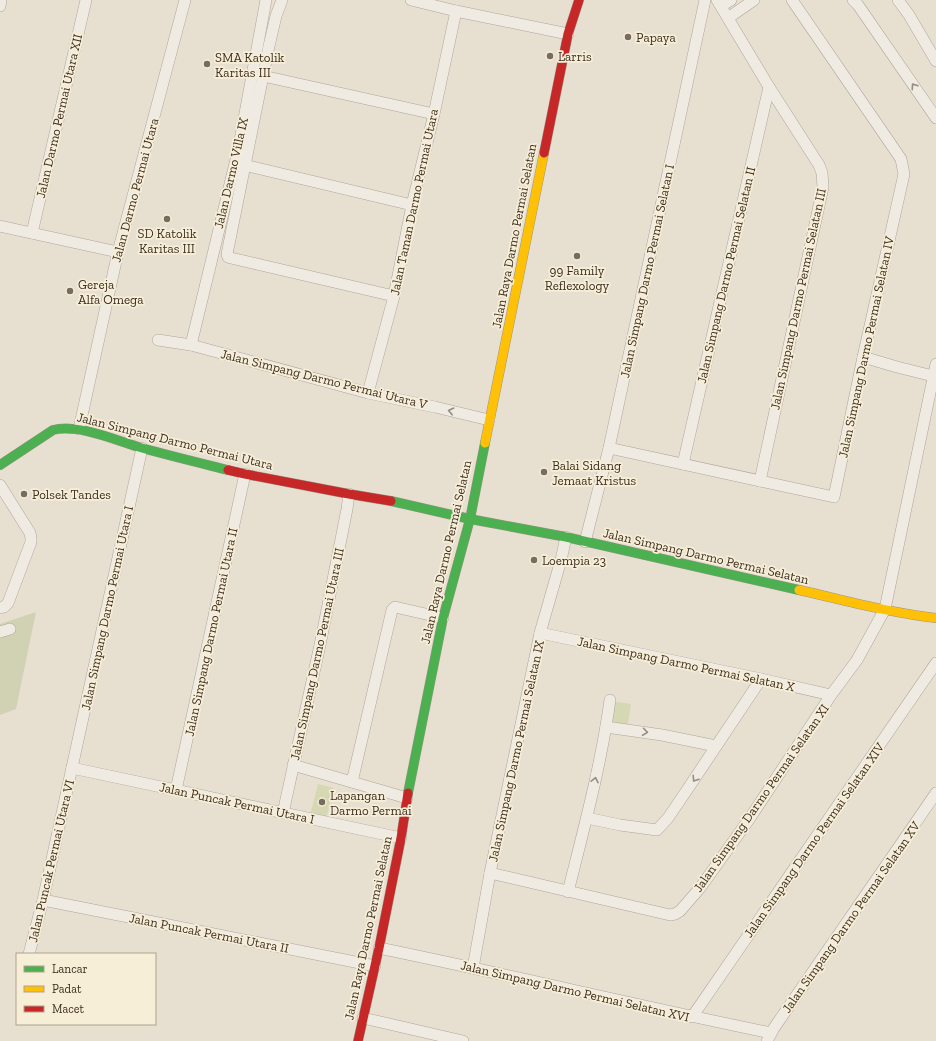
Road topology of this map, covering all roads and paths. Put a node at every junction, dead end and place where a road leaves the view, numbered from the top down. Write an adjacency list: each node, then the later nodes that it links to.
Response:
1 (2, 0): 15 (street)
2 (86, 0): 27 (street, Jalan Darmo Permai Utara XII)
3 (185, 0): 28 (street, Jalan Darmo Permai Utara)
4 (266, 0): 31 (street, Jalan Darmo Villa IX)
5 (282, 0): 20 (street)
6 (411, 0): 16 (street)
7 (579, 0): 18 (street, Jalan Raya Darmo Permai Selatan)
8 (705, 0): 39 (street, Jalan Simpang Darmo Permai Selatan I)
9 (731, 0): 14 (street)
10 (754, 0): 17 (street)
11 (792, 0): 32 (street, Jalan Simpang Darmo Permai Selatan IV)
12 (898, 0): 19 (street)
13 (859, 2): 23 (street, one-way to 13)
14 (719, 3): 17 (street, Jalan Simpang Darmo Permai Selatan III)
15 (0, 6)
16 (456, 11): 18 (street); 22 (street, Jalan Taman Darmo Permai Utara)
17 (728, 18): 21 (street, Jalan Simpang Darmo Permai Selatan III)
18 (568, 34): 36 (street, Jalan Raya Darmo Permai Selatan)
19 (936, 61)
20 (263, 76): 22 (street); 24 (street)
21 (770, 87): 40 (street, Jalan Simpang Darmo Permai Selatan II); 43 (street, Jalan Simpang Darmo Permai Selatan III)
22 (434, 114): 25 (street, Jalan Taman Darmo Permai Utara)
23 (936, 118)
24 (244, 165): 25 (street); 29 (street)
25 (412, 204): 29 (street, Jalan Taman Darmo Permai Utara)
26 (0, 226): 27 (street)
27 (32, 233): 28 (street)
28 (118, 252): 37 (street, Jalan Darmo Permai Utara)
29 (394, 296): 35 (street, Jalan Taman Darmo Permai Utara)
30 (158, 340): 31 (street, Jalan Simpang Darmo Permai Utara V)
31 (190, 345): 35 (street, Jalan Simpang Darmo Permai Utara V)
32 (863, 357): 34 (street); 43 (street, Jalan Simpang Darmo Permai Selatan IV)
33 (936, 364): 34 (street, Jalan Simpang Darmo Permai Selatan XI)
34 (933, 376): 50 (street, Jalan Simpang Darmo Permai Selatan XI)
35 (368, 393): 36 (street, Jalan Simpang Darmo Permai Utara V, one-way to 35)
36 (489, 420): 46 (street, Jalan Raya Darmo Permai Selatan)
37 (79, 429): 38 (street, Jalan Simpang Darmo Permai Utara); 41 (street, Jalan Simpang Darmo Permai Utara)
38 (142, 448): 42 (street, Jalan Simpang Darmo Permai Utara); 61 (street, Jalan Simpang Darmo Permai Utara I)
39 (609, 448): 40 (street, Jalan Simpang Darmo Permai Selatan IV); 48 (street, Jalan Simpang Darmo Permai Selatan I)
40 (683, 464): 43 (street, Jalan Simpang Darmo Permai Selatan IV)
41 (0, 465)
42 (245, 474): 45 (street, Jalan Simpang Darmo Permai Utara); 63 (street, Jalan Simpang Darmo Permai Utara II)
43 (760, 482)
44 (0, 485): 49 (street)
45 (349, 494): 46 (street, Jalan Simpang Darmo Permai Utara); 60 (street, Jalan Simpang Darmo Permai Utara III)
46 (470, 519): 47 (street, Jalan Simpang Darmo Permai Selatan); 51 (street, Jalan Raya Darmo Permai Selatan)
47 (566, 537): 48 (street, Jalan Simpang Darmo Permai Selatan); 53 (street, Jalan Simpang Darmo Permai Selatan IX)
48 (585, 542): 50 (street, Jalan Simpang Darmo Permai Selatan)
49 (0, 608)
50 (885, 609): 52 (street, Jalan Simpang Darmo Permai Selatan); 56 (street, Jalan Simpang Darmo Permai Selatan XI)
51 (443, 618): 62 (street); 65 (street, Jalan Raya Darmo Permai Selatan)
52 (936, 618)
53 (540, 633): 55 (street, Jalan Simpang Darmo Permai Selatan X); 69 (street, Jalan Simpang Darmo Permai Selatan IX)
54 (936, 663): 76 (street, Jalan Simpang Darmo Permai Selatan XIV)
55 (761, 679): 56 (street, Jalan Simpang Darmo Permai Selatan X); 59 (street)
56 (831, 695): 70 (street, Jalan Simpang Darmo Permai Selatan XI)
57 (610, 700): 58 (street)
58 (606, 727): 59 (street, one-way to 59); 67 (street, one-way to 58)
59 (716, 746): 67 (street, one-way to 67)
60 (293, 765): 62 (street); 66 (street, Jalan Simpang Darmo Permai Utara III)
61 (72, 768): 63 (street, Jalan Puncak Permai Utara I); 71 (street, Jalan Puncak Permai Utara VI)
62 (352, 782): 65 (street)
63 (176, 790): 66 (street, Jalan Puncak Permai Utara I)
64 (936, 793): 78 (street, Jalan Simpang Darmo Permai Selatan XV)
65 (407, 798): 68 (street, Jalan Raya Darmo Permai Selatan)
66 (282, 813): 68 (street, Jalan Puncak Permai Utara I)
67 (586, 818): 70 (street)
68 (401, 838): 72 (street, Jalan Raya Darmo Permai Selatan)
69 (490, 873): 70 (street, Jalan Simpang Darmo Permai Selatan XI); 75 (street, Jalan Simpang Darmo Permai Selatan IX)
70 (568, 892)
71 (43, 900): 73 (street, Jalan Puncak Permai Utara VI); 74 (street, Jalan Puncak Permai Utara II)
72 (379, 948): 74 (street, Jalan Raya Darmo Permai Selatan); 75 (street, Jalan Simpang Darmo Permai Selatan XVI)
73 (29, 953)
74 (375, 966): 77 (street, Jalan Raya Darmo Permai Selatan)
75 (473, 968): 76 (street, Jalan Simpang Darmo Permai Selatan XVI)
76 (692, 1017): 78 (street, Jalan Simpang Darmo Permai Selatan XVI)
77 (363, 1018): 79 (street, Jalan Raya Darmo Permai Selatan); 80 (street)
78 (769, 1037)
79 (358, 1041)
80 (463, 1041)

